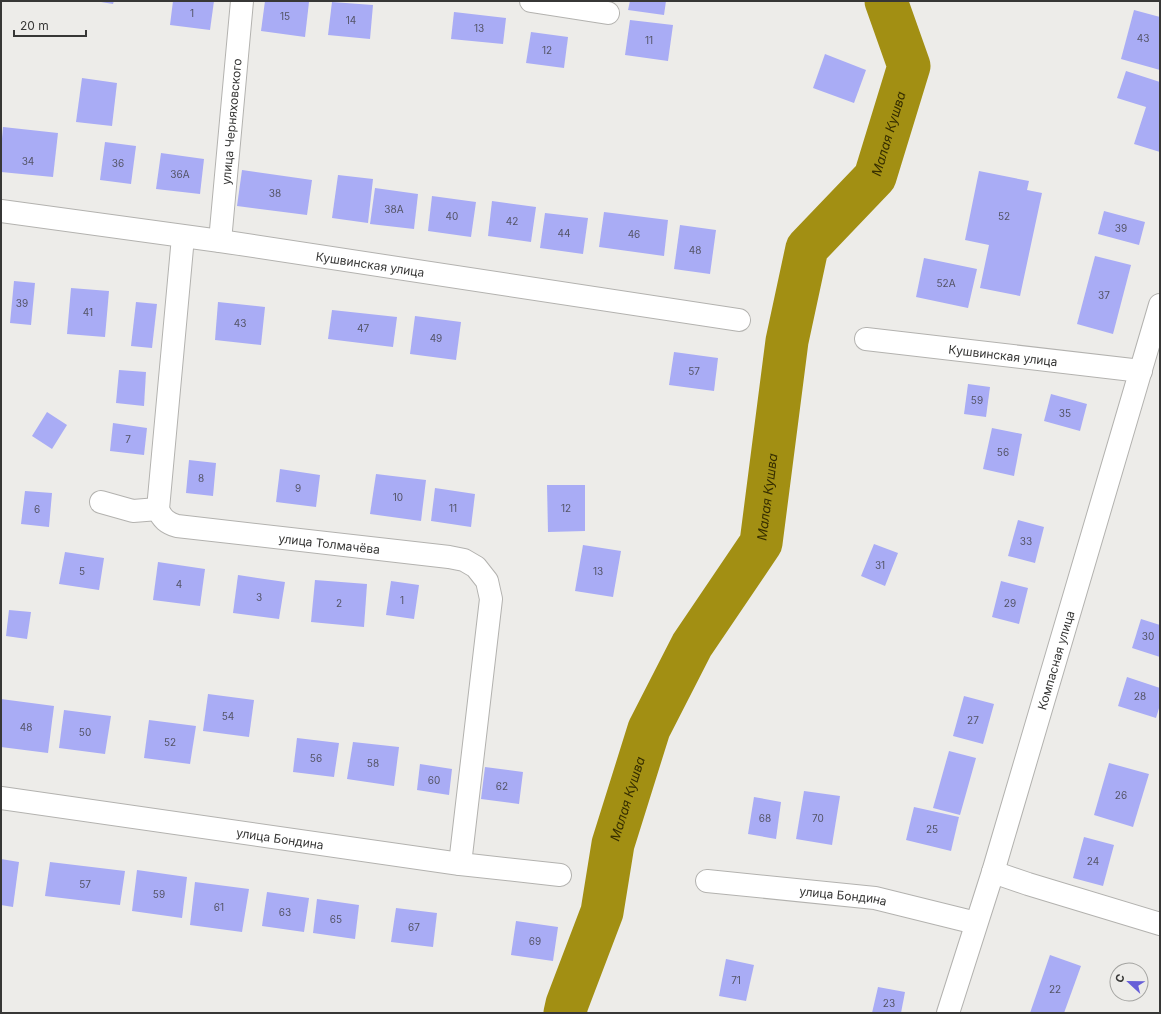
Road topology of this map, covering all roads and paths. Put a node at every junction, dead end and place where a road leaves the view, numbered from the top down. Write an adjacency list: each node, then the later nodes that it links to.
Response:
1 (242, 1): 6 (street, улица Черняховского)
2 (531, 1): 3 (street)
3 (608, 13)
4 (1, 211): 5 (street, Кушвинская улица)
5 (183, 237): 6 (street, Кушвинская улица); 12 (street)
6 (220, 241): 8 (street, Кушвинская улица)
7 (1160, 305): 10 (street, Компасная улица)
8 (739, 320)
9 (866, 339): 10 (street, Кушвинская улица)
10 (1141, 371): 15 (street, Компасная улица)
11 (101, 502): 12 (street)
12 (158, 509): 14 (street, улица Толмачёва)
13 (1, 798): 14 (street, улица Бондина)
14 (460, 864): 16 (street, улица Бондина)
15 (993, 872): 18 (street, Компасная улица); 19 (street)
16 (560, 875)
17 (707, 881): 18 (street, улица Бондина)
18 (976, 923): 20 (street, Компасная улица)
19 (1160, 924)
20 (948, 1013)

